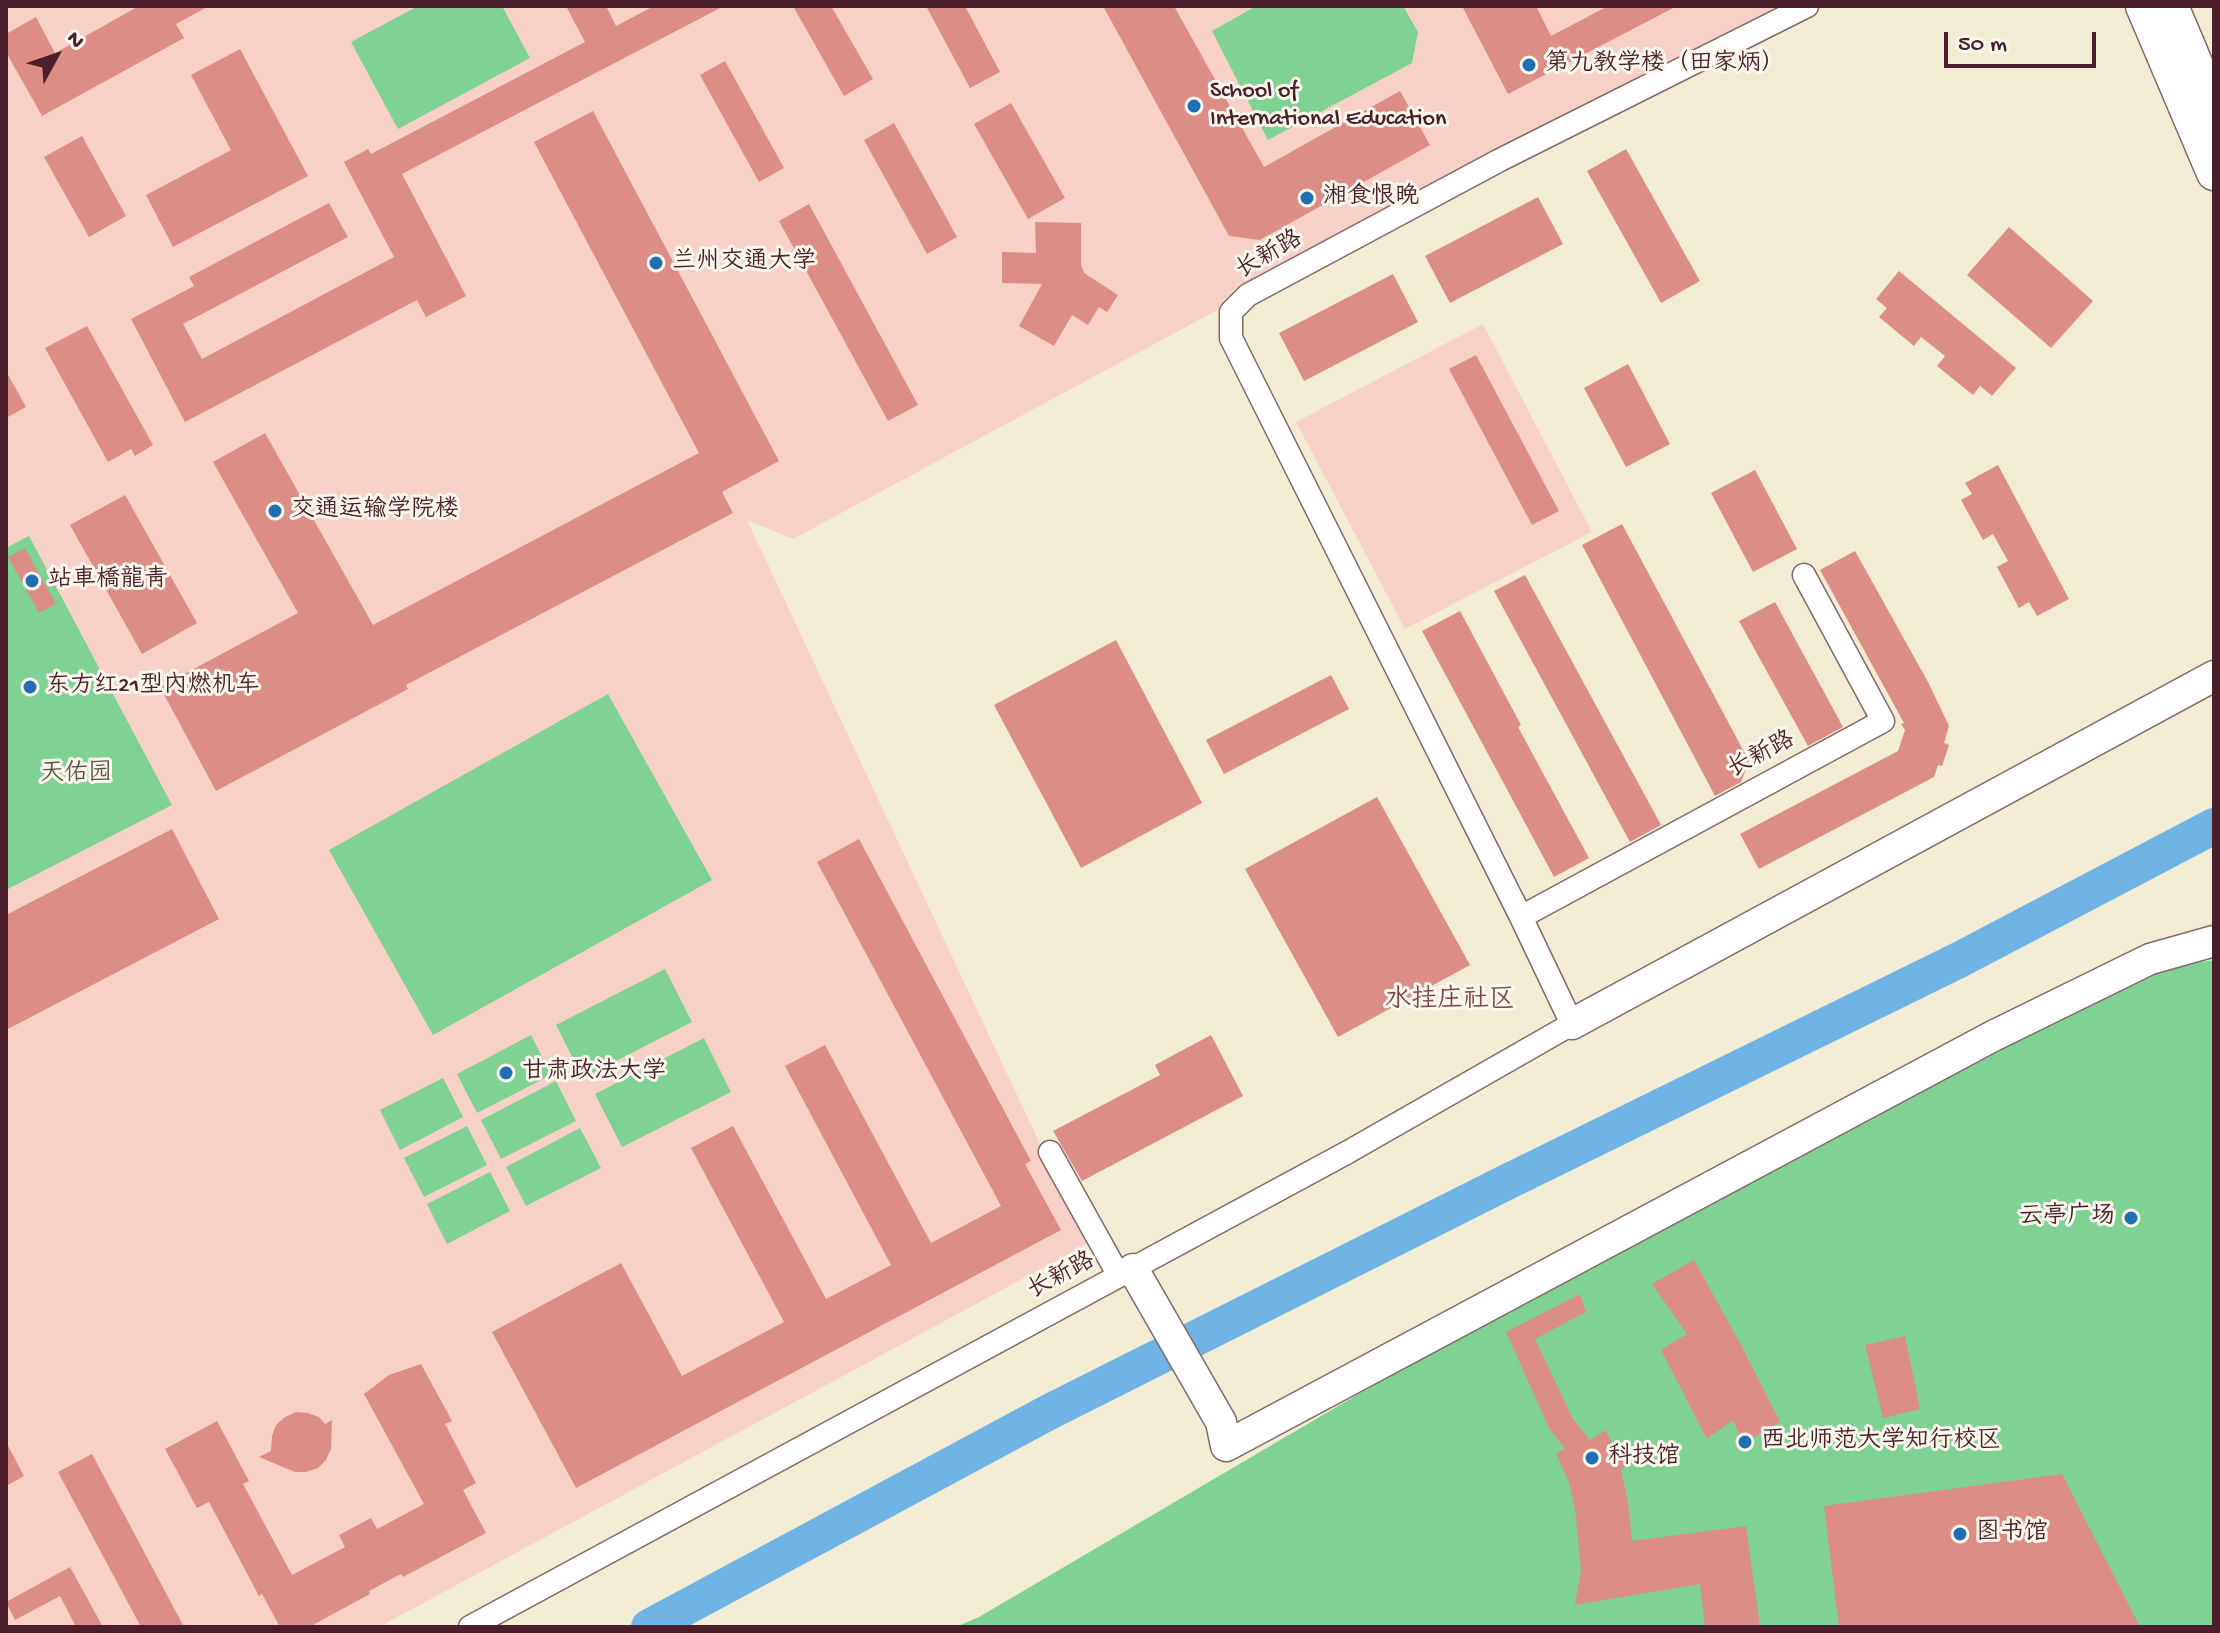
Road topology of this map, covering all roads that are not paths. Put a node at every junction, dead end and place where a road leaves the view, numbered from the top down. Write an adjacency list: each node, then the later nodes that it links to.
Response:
1 (1807, 6): 8 (street, 长新路)
2 (2143, 6): 5 (main road)
3 (2171, 6): 4 (main road)
4 (2214, 108)
5 (2214, 173)
6 (1804, 575): 8 (street, 长新路)
7 (2214, 676): 10 (street)
8 (1521, 917): 10 (street, 长新路)
9 (2214, 941): 12 (street)
10 (1572, 1024): 12 (street, 长新路)
11 (1050, 1152): 12 (street)
12 (1126, 1272): 13 (street, 长新路)
13 (470, 1627)

